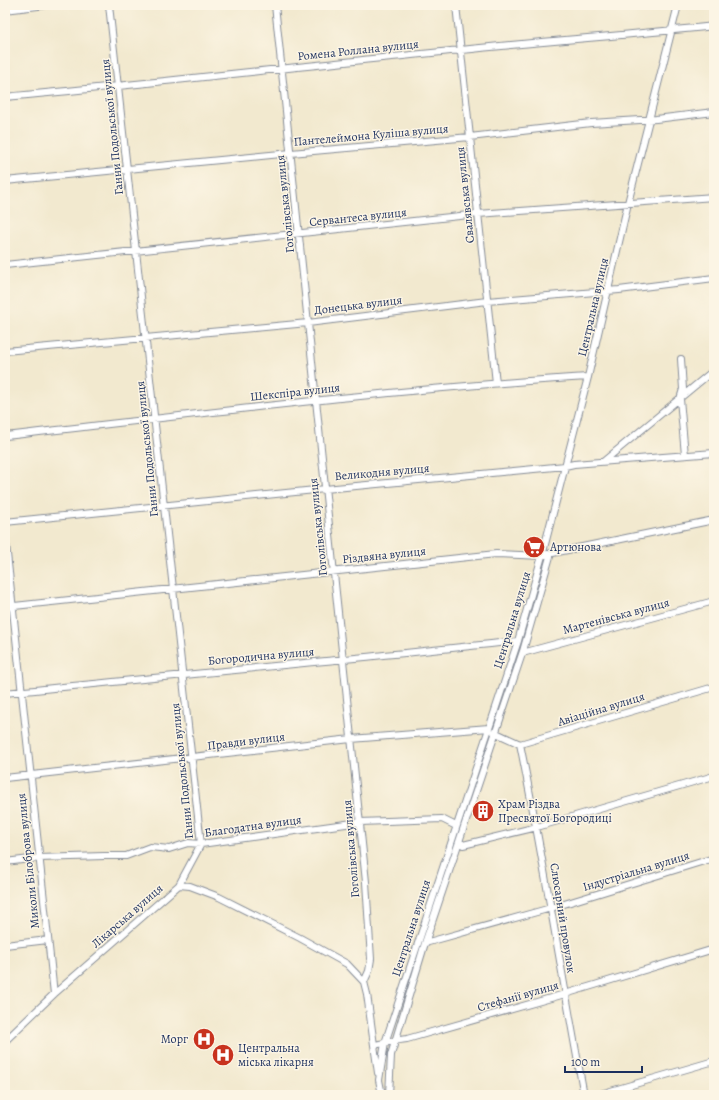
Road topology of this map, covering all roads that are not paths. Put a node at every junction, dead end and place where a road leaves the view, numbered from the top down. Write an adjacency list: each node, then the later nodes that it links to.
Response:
1 (46, 5): 6 (street)
2 (109, 5): 11 (street, Ганни Подольської вулиця)
3 (275, 5): 10 (street, Гоголівська вулиця)
4 (456, 5): 9 (street, Свалявська вулиця)
5 (678, 5): 8 (street, Центральна вулиця)
6 (5, 10)
7 (714, 26): 8 (street, Ромена Роллана вулиця)
8 (672, 31): 9 (street, Ромена Роллана вулиця); 14 (street, Центральна вулиця)
9 (461, 50): 10 (street, Ромена Роллана вулиця); 15 (street, Свалявська вулиця)
10 (282, 69): 11 (street, Ромена Роллана вулиця); 16 (street, Гоголівська вулиця)
11 (118, 87): 12 (street, Ромена Роллана вулиця); 17 (street, Ганни Подольської вулиця)
12 (5, 97)
13 (714, 112): 14 (street, Пантелеймона Куліша вулиця)
14 (649, 119): 15 (street, Пантелеймона Куліша вулиця); 20 (street, Центральна вулиця)
15 (470, 137): 16 (street, Пантелеймона Куліша вулиця); 21 (street, Свалявська вулиця)
16 (291, 153): 17 (street, Пантелеймона Куліша вулиця); 22 (street, Гоголівська вулиця)
17 (128, 170): 18 (street, Пантелеймона Куліша вулиця); 23 (street, Ганни Подольської вулиця)
18 (5, 181)
19 (714, 197): 20 (street, Сервантеса вулиця)
20 (628, 203): 21 (street, Сервантеса вулиця); 26 (street, Центральна вулиця)
21 (478, 214): 22 (street, Сервантеса вулиця); 27 (street, Свалявська вулиця)
22 (299, 234): 23 (street, Сервантеса вулиця); 28 (street, Гоголівська вулиця)
23 (136, 252): 24 (street, Сервантеса вулиця); 29 (street, Ганни Подольської вулиця)
24 (5, 265)
25 (714, 278): 26 (street, Донецька вулиця)
26 (609, 290): 27 (street, Донецька вулиця); 33 (street, Центральна вулиця)
27 (487, 301): 28 (street, Донецька вулиця); 34 (street, Свалявська вулиця)
28 (308, 323): 29 (street, Донецька вулиця); 36 (street, Гоголівська вулиця)
29 (146, 338): 30 (street, Донецька вулиця); 37 (street, Ганни Подольської вулиця)
30 (5, 351)
31 (681, 359): 35 (street)
32 (714, 370): 35 (street)
33 (588, 377): 34 (street, Шекспіра вулиця); 42 (street, Центральна вулиця)
34 (496, 383): 36 (street, Шекспіра вулиця)
35 (680, 399): 40 (street); 41 (street)
36 (316, 401): 37 (street, Шекспіра вулиця); 43 (street, Гоголівська вулиця)
37 (154, 419): 38 (street, Шекспіра вулиця); 44 (street, Ганни Подольської вулиця)
38 (5, 436)
39 (714, 453): 40 (street, Великодня вулиця)
40 (685, 455): 41 (street, Великодня вулиця)
41 (604, 461): 42 (street, Великодня вулиця)
42 (565, 466): 43 (street, Великодня вулиця); 49 (street, Центральна вулиця)
43 (325, 489): 44 (street, Великодня вулиця); 50 (street, Гоголівська вулиця)
44 (164, 505): 46 (street, Великодня вулиця); 51 (street, Ганни Подольської вулиця)
45 (714, 520): 48 (street, Різдвяна вулиця)
46 (5, 522)
47 (5, 535): 53 (street, Миколи Білоброва вулиця)
48 (551, 553): 49 (street, Різдвяна вулиця); 56 (street, Центральна вулиця)
49 (542, 556): 50 (street, Різдвяна вулиця); 55 (street, Центральна вулиця)
50 (334, 572): 51 (street, Різдвяна вулиця); 57 (street, Гоголівська вулиця)
51 (173, 589): 53 (street, Різдвяна вулиця); 58 (street, Ганни Подольської вулиця)
52 (714, 601): 56 (street, Мартенівська вулиця)
53 (12, 606): 54 (street, Різдвяна вулиця); 60 (street, Миколи Білоброва вулиця)
54 (5, 607)
55 (518, 641): 57 (street, Богородична вулиця); 62 (street, Центральна вулиця)
56 (523, 651): 63 (street, Центральна вулиця)
57 (343, 660): 58 (street, Богородична вулиця); 64 (street, Гоголівська вулиця)
58 (182, 674): 60 (street, Богородична вулиця); 66 (street, Ганни Подольської вулиця)
59 (714, 687): 65 (street, Авіаційна вулиця)
60 (22, 691): 61 (street, Богородична вулиця); 67 (street, Миколи Білоброва вулиця)
61 (5, 693)
62 (489, 728): 63 (street); 64 (street, Правди вулиця); 71 (street, Центральна вулиця)
63 (496, 734): 65 (street); 73 (street, Центральна вулиця)
64 (351, 740): 66 (street, Правди вулиця); 70 (street, Гоголівська вулиця)
65 (520, 744): 72 (street, Слюсарний провулок)
66 (192, 758): 67 (street, Правди вулиця); 74 (street, Ганни Подольської вулиця)
67 (30, 775): 69 (street, Правди вулиця); 75 (street, Миколи Білоброва вулиця)
68 (714, 776): 72 (street)
69 (5, 778)
70 (360, 822): 71 (street, Благодатна вулиця); 74 (street, Благодатна вулиця); 84 (street, Гоголівська вулиця)
71 (456, 826): 89 (street, Центральна вулиця)
72 (537, 827): 73 (street); 79 (street, Слюсарний провулок)
73 (460, 842): 81 (street, Центральна вулиця)
74 (201, 844): 75 (street, Благодатна вулиця); 78 (street, Ганни Подольської вулиця)
75 (39, 858): 77 (street, Благодатна вулиця); 80 (street, Миколи Білоброва вулиця)
76 (714, 858): 79 (street, Індустріальна вулиця)
77 (5, 862)
78 (179, 885): 84 (street, Лікарська вулиця); 85 (street, Лікарська вулиця)
79 (551, 908): 81 (street, Індустріальна вулиця); 86 (street, Слюсарний провулок)
80 (48, 940): 82 (street); 85 (street, Миколи Білоброва вулиця)
81 (425, 943): 87 (street, Центральна вулиця)
82 (5, 945)
83 (714, 949): 86 (street, Стефанії вулиця)
84 (364, 982): 90 (street)
85 (54, 994): 88 (street, Лікарська вулиця)
86 (565, 994): 87 (street, Стефанії вулиця); 95 (street, Слюсарний провулок)
87 (396, 1040): 89 (street, Стефанії вулиця); 94 (street, Центральна вулиця)
88 (5, 1041)
89 (385, 1043): 90 (street); 92 (street, Центральна вулиця)
90 (374, 1045): 92 (street)
91 (714, 1061): 96 (street)
92 (380, 1080): 93 (street, Центральна вулиця)
93 (382, 1095)
94 (389, 1095)
95 (584, 1095)
96 (597, 1095)

